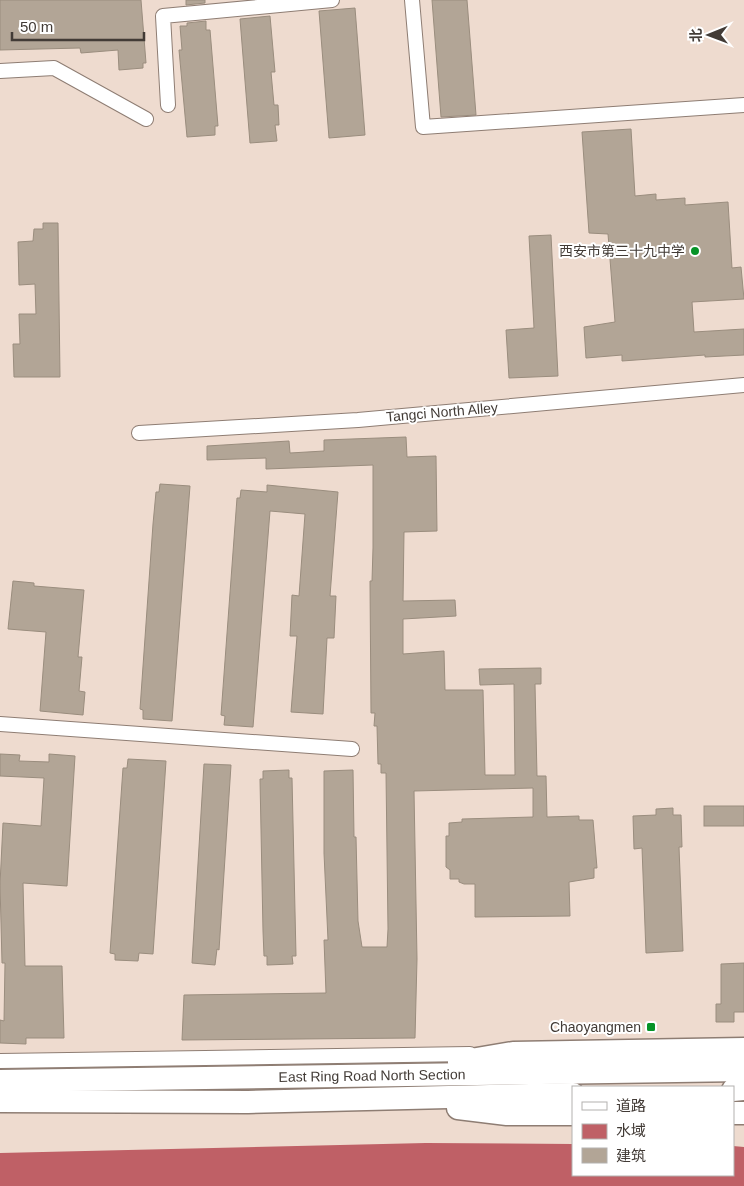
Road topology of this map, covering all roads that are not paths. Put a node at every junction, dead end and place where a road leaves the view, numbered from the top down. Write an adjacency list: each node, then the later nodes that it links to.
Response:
1 (332, 0): 4 (street)
2 (412, 0): 5 (street)
3 (0, 70): 6 (street)
4 (168, 105)
5 (744, 105)
6 (146, 119)
7 (744, 385): 8 (street, Tangci North Alley)
8 (139, 433)
9 (0, 724): 10 (street)
10 (352, 749)
11 (744, 1049): 12 (main road)
12 (514, 1053): 13 (street); 15 (main road)
13 (0, 1061)
14 (744, 1070): 15 (main road, East Ring Road North Section)
15 (389, 1074): 16 (main road, East Ring Road North Section)
16 (0, 1081)
17 (572, 1094): 18 (main road, East Ring Road North Section)
18 (392, 1099): 19 (main road, East Ring Road North Section); 20 (main road)
19 (0, 1101)
20 (572, 1114)

